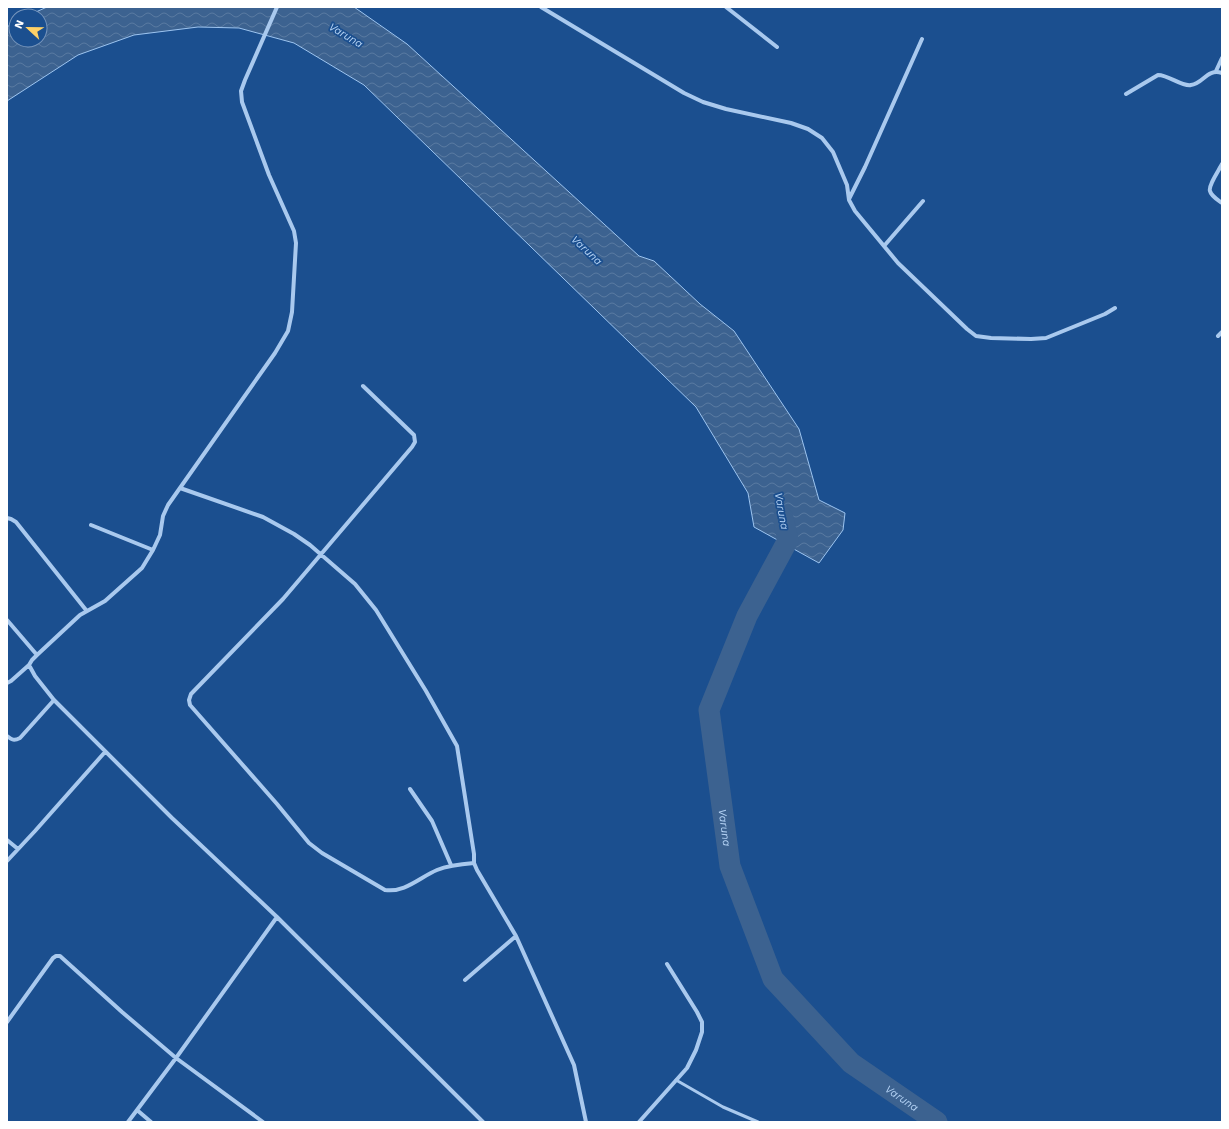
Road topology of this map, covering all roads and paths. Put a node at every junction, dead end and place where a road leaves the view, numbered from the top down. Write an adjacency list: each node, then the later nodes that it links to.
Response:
1 (277, 7): 19 (street)
2 (541, 7): 11 (street)
3 (726, 7): 5 (street)
4 (922, 39): 11 (street)
5 (777, 47)
6 (1222, 58): 7 (street)
7 (1216, 71): 8 (street); 9 (street)
8 (1222, 73)
9 (1126, 94)
10 (1222, 164): 13 (street)
11 (849, 200): 14 (street)
12 (923, 201): 14 (street)
13 (1222, 202)
14 (884, 246): 15 (street)
15 (1114, 308)
16 (1222, 332): 17 (street)
17 (1218, 336)
18 (362, 386): 23 (street)
19 (180, 488): 22 (street); 23 (street)
20 (7, 518): 24 (street)
21 (91, 525): 22 (street)
22 (153, 550): 24 (street)
23 (321, 554): 36 (street); 37 (street)
24 (86, 610): 26 (street)
25 (7, 620): 26 (street)
26 (37, 655): 27 (street)
27 (30, 665): 28 (street); 29 (street)
28 (7, 683)
29 (54, 700): 30 (street); 31 (street)
30 (7, 736)
31 (105, 752): 34 (street); 38 (street)
32 (410, 789): 37 (street)
33 (7, 840): 34 (street)
34 (18, 849): 35 (street)
35 (7, 861)
36 (474, 863): 37 (street); 39 (street)
37 (451, 865)
38 (277, 918): 43 (street); 49 (street)
39 (516, 936): 41 (street); 50 (street)
40 (667, 964): 44 (street)
41 (465, 980)
42 (7, 1022): 43 (street)
43 (176, 1058): 45 (street); 48 (street)
44 (676, 1080): 51 (street); 52 (lane)
45 (136, 1110): 46 (street); 47 (street)
46 (128, 1122)
47 (151, 1122)
48 (263, 1122)
49 (483, 1122)
50 (586, 1122)
51 (639, 1122)
52 (758, 1122)

